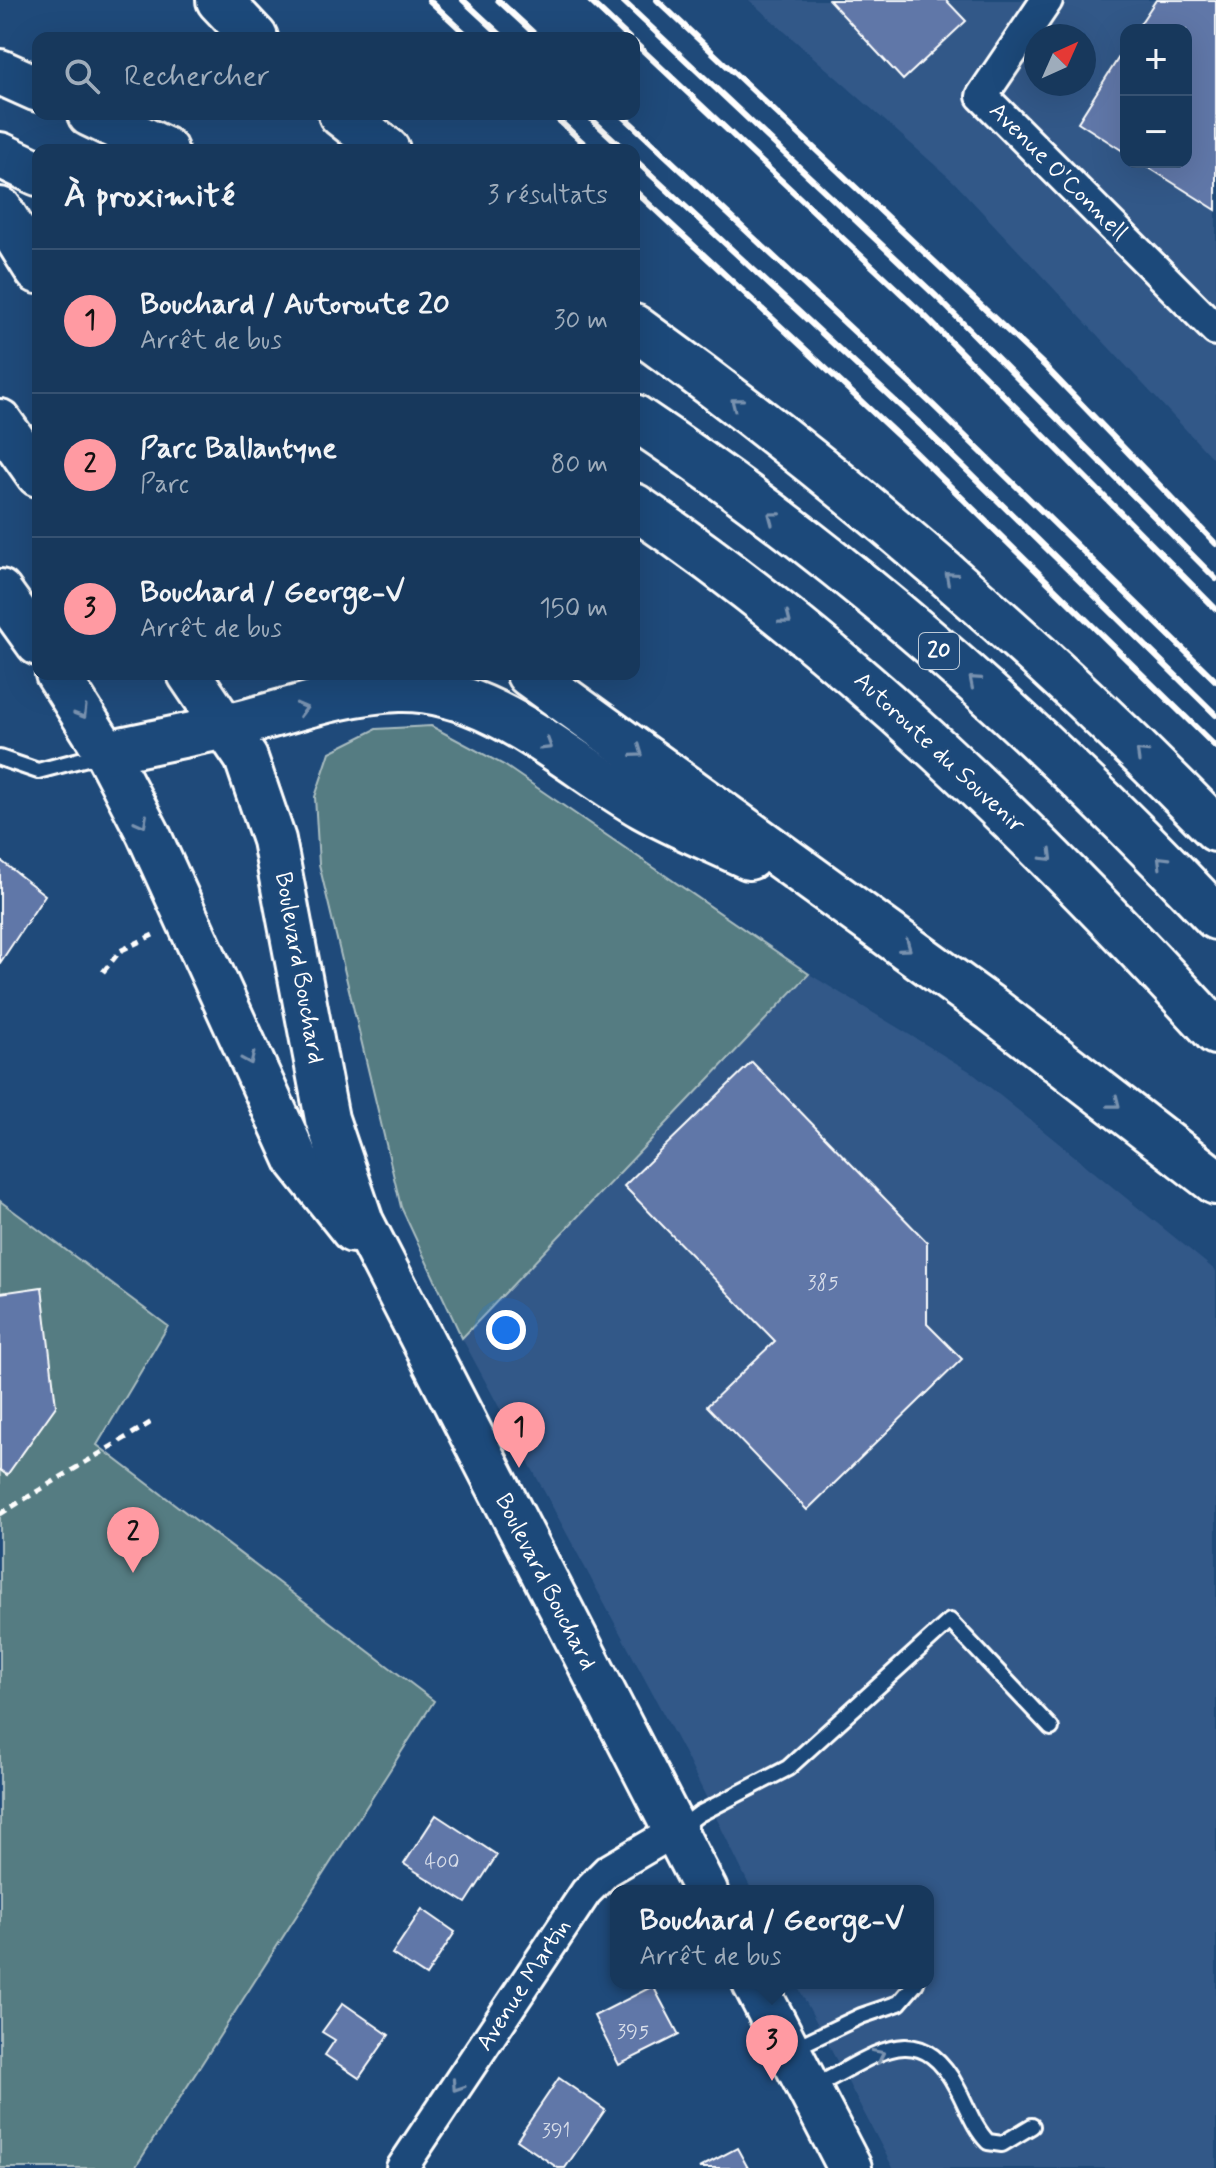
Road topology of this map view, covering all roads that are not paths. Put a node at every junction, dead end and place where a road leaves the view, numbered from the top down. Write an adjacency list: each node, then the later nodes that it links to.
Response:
1 (219, 0): 3 (highway)
2 (1047, 0): 14 (street, Avenue O'Connell)
3 (249, 32)
4 (0, 72): 5 (highway)
5 (32, 86)
6 (102, 120): 8 (highway)
7 (349, 120): 9 (highway)
8 (152, 144)
9 (379, 144)
10 (0, 155): 11 (highway)
11 (32, 170)
12 (0, 210): 13 (highway)
13 (32, 261)
14 (1216, 330)
15 (640, 332): 28 (highway, one-way to 15)
16 (0, 421): 18 (main road)
17 (640, 421): 30 (highway, 20, one-way to 17)
18 (32, 466)
19 (640, 510): 31 (highway, Autoroute du Souvenir, one-way to 31)
20 (0, 591): 21 (main road)
21 (32, 636)
22 (61, 680): 26 (main road, Boulevard Bouchard, one-way to 26)
23 (193, 680): 25 (main road, Boulevard Bouchard)
24 (537, 680): 29 (highway, one-way to 29)
25 (226, 727): 26 (main road); 29 (highway, one-way to 29); 33 (main road, Boulevard Bouchard)
26 (106, 752): 27 (lane); 33 (main road, Boulevard Bouchard, one-way to 33)
27 (0, 758)
28 (1216, 829)
29 (843, 902): 32 (highway, one-way to 32)
30 (1216, 917)
31 (1216, 1032)
32 (1216, 1182)
33 (386, 1272): 35 (main road, Boulevard Bouchard)
34 (1051, 1728): 35 (lane)
35 (675, 1831): 36 (main road, Boulevard Bouchard); 42 (street, Avenue Martin, one-way to 42)
36 (703, 1885)
37 (757, 1989): 39 (main road)
38 (911, 1989): 39 (lane)
39 (789, 2051): 40 (main road)
40 (809, 2089): 41 (lane, one-way to 41); 43 (main road)
41 (1032, 2126)
42 (402, 2168)
43 (850, 2168)

